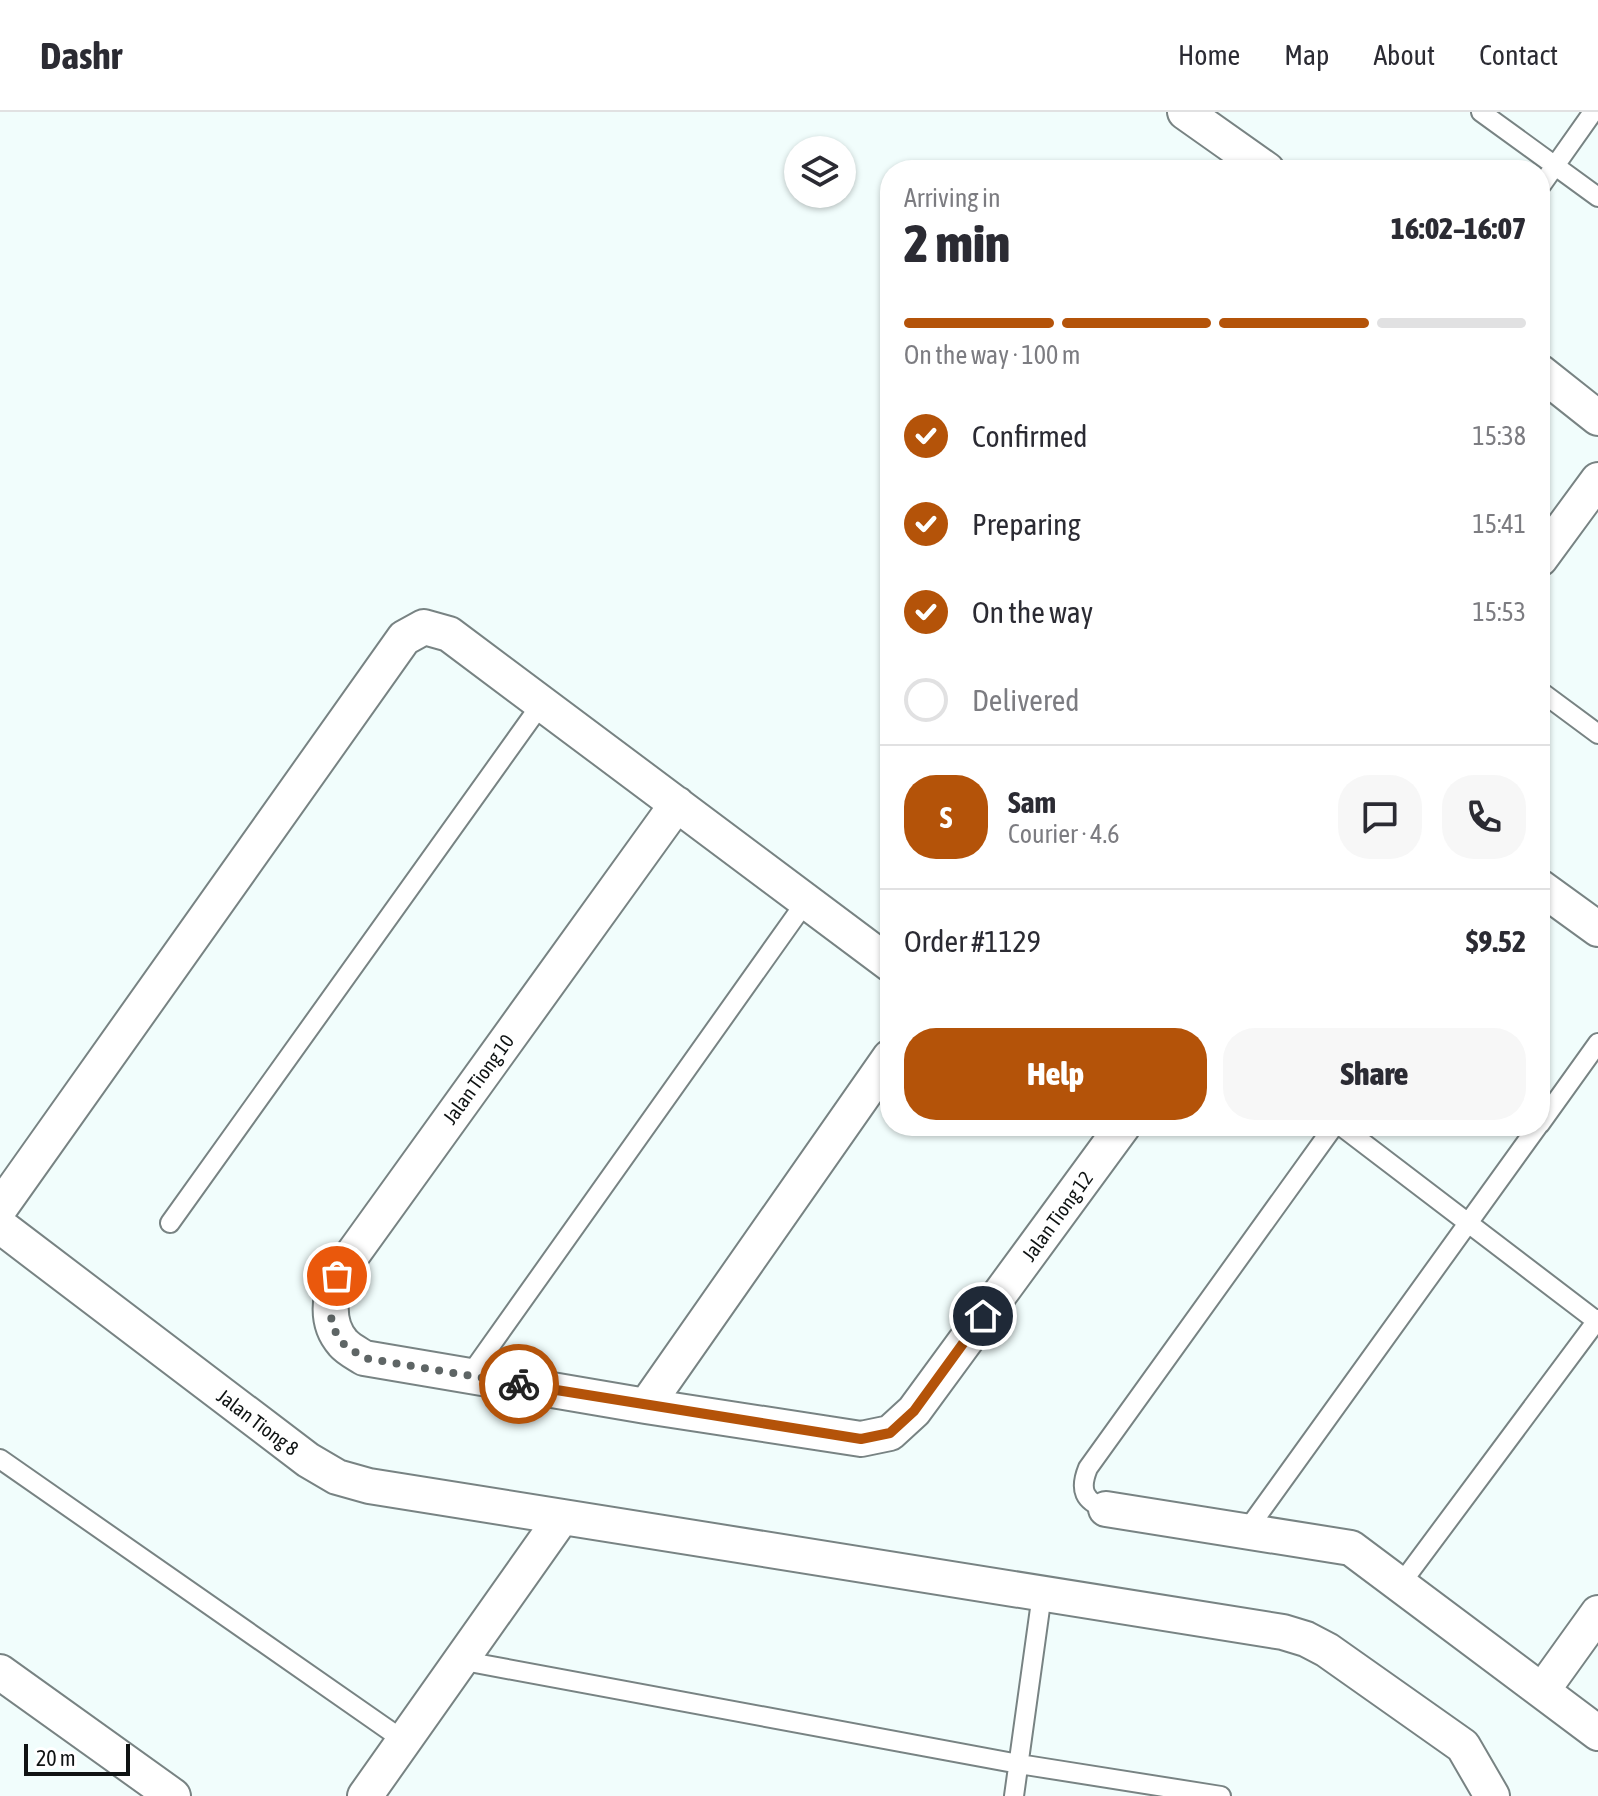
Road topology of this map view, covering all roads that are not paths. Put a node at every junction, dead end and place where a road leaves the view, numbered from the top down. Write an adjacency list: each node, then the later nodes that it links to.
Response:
1 (1185, 112): 4 (street)
2 (1481, 112): 5 (lane)
3 (1593, 112): 7 (lane)
4 (1253, 160)
5 (1547, 160)
6 (1550, 162): 7 (lane)
7 (1555, 166): 8 (lane); 9 (lane)
8 (1550, 173)
9 (1598, 197)
10 (1550, 380): 11 (street)
11 (1598, 418)
12 (1598, 480): 13 (street)
13 (1550, 545)
14 (1550, 698): 16 (lane)
15 (542, 703): 17 (street); 29 (street); 30 (lane)
16 (1598, 734)
17 (677, 804): 19 (street); 34 (street, Jalan Tiong 10)
18 (1550, 894): 20 (street)
19 (807, 900): 21 (street); 34 (lane)
20 (1598, 929)
21 (880, 956)
22 (1598, 1043): 24 (lane)
23 (880, 1071): 35 (street)
24 (1550, 1110)
25 (1116, 1136): 35 (street, Jalan Tiong 12)
26 (1327, 1136): 37 (lane)
27 (1354, 1136): 31 (lane)
28 (1531, 1136): 31 (lane)
29 (0, 1208)
30 (170, 1223)
31 (1469, 1224): 33 (lane); 39 (lane)
32 (0, 1226): 38 (street, Jalan Tiong 8)
33 (1597, 1321): 40 (lane)
34 (469, 1376): 35 (street)
35 (646, 1406)
36 (0, 1459): 47 (lane)
37 (1106, 1509): 39 (street)
38 (562, 1517): 41 (street, Jalan Tiong 8); 43 (street)
39 (1247, 1530): 40 (street)
40 (1400, 1585): 45 (street)
41 (1042, 1594): 48 (lane); 53 (street, Jalan Tiong 8)
42 (1598, 1613): 45 (street)
43 (459, 1660): 47 (street); 48 (lane)
44 (0, 1672): 49 (street)
45 (1542, 1691): 46 (street)
46 (1598, 1733)
47 (403, 1740): 50 (street)
48 (1019, 1764): 51 (lane); 52 (lane)
49 (173, 1796)
50 (365, 1796)
51 (1014, 1796)
52 (1221, 1796)
53 (1492, 1796)

